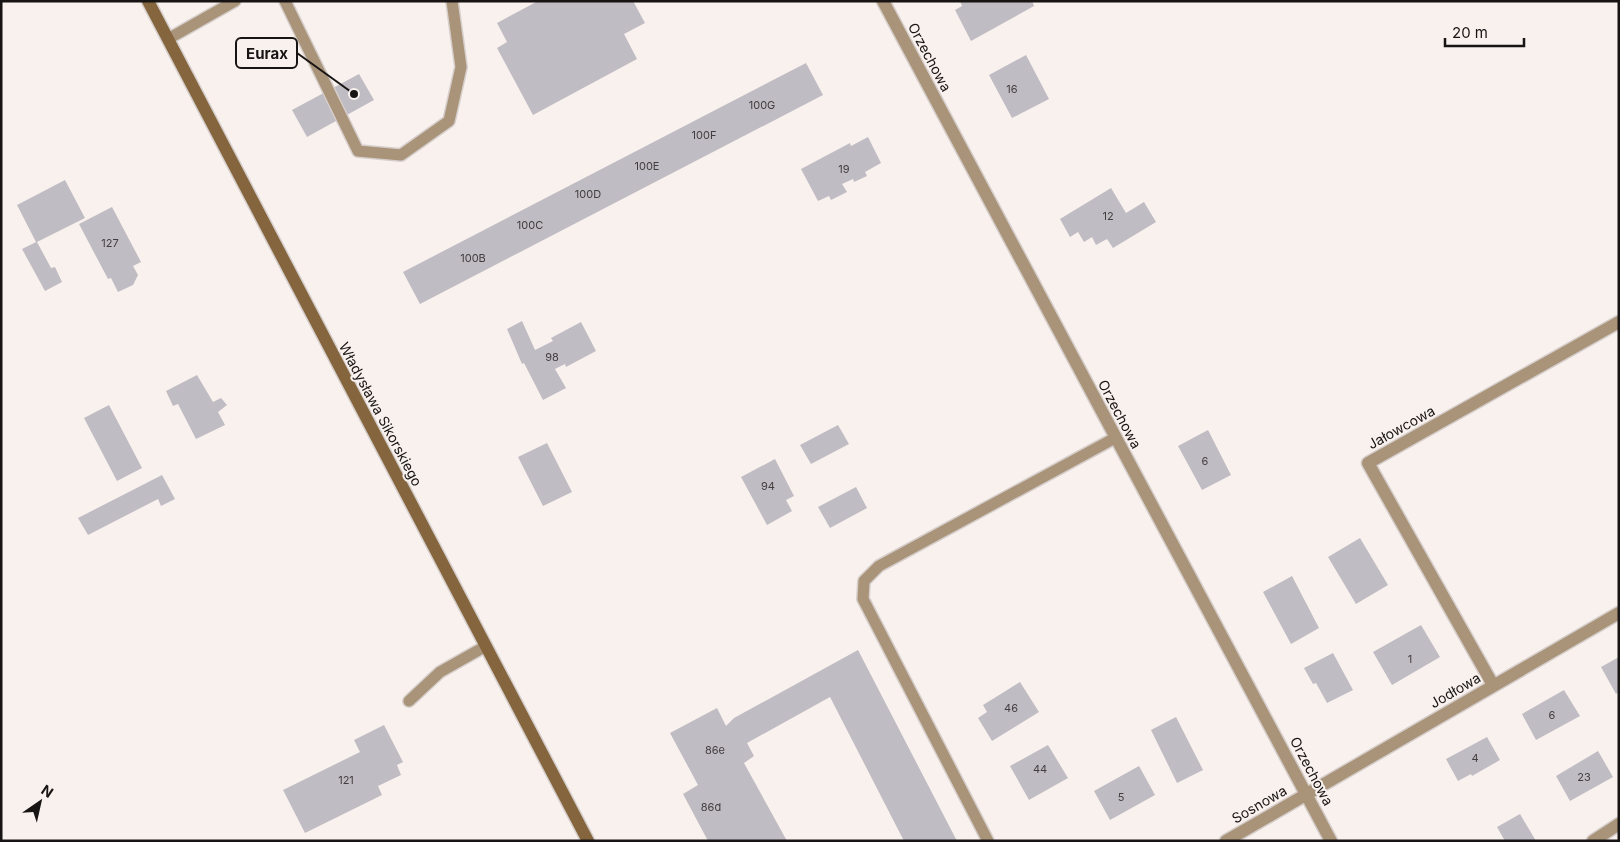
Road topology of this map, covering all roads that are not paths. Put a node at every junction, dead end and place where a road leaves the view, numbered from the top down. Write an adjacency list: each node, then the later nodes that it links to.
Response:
1 (148, 1): 6 (main road, Władysława Sikorskiego)
2 (235, 1): 6 (lane)
3 (285, 1): 4 (lane)
4 (452, 1)
5 (883, 1): 8 (street, Orzechowa)
6 (168, 39): 10 (main road, Władysława Sikorskiego)
7 (1619, 322): 11 (street, Jałowcowa)
8 (1115, 438): 13 (street, Orzechowa); 17 (lane)
9 (1619, 613): 11 (street, Jodłowa)
10 (486, 646): 12 (lane); 16 (main road, Władysława Sikorskiego)
11 (1492, 685): 13 (street, Jodłowa)
12 (409, 701)
13 (1307, 794): 15 (street, Sosnowa); 19 (street, Orzechowa)
14 (1619, 824): 20 (street)
15 (1243, 836): 18 (street, Sosnowa)
16 (588, 841)
17 (988, 841)
18 (1226, 841)
19 (1332, 841)
20 (1593, 841)

